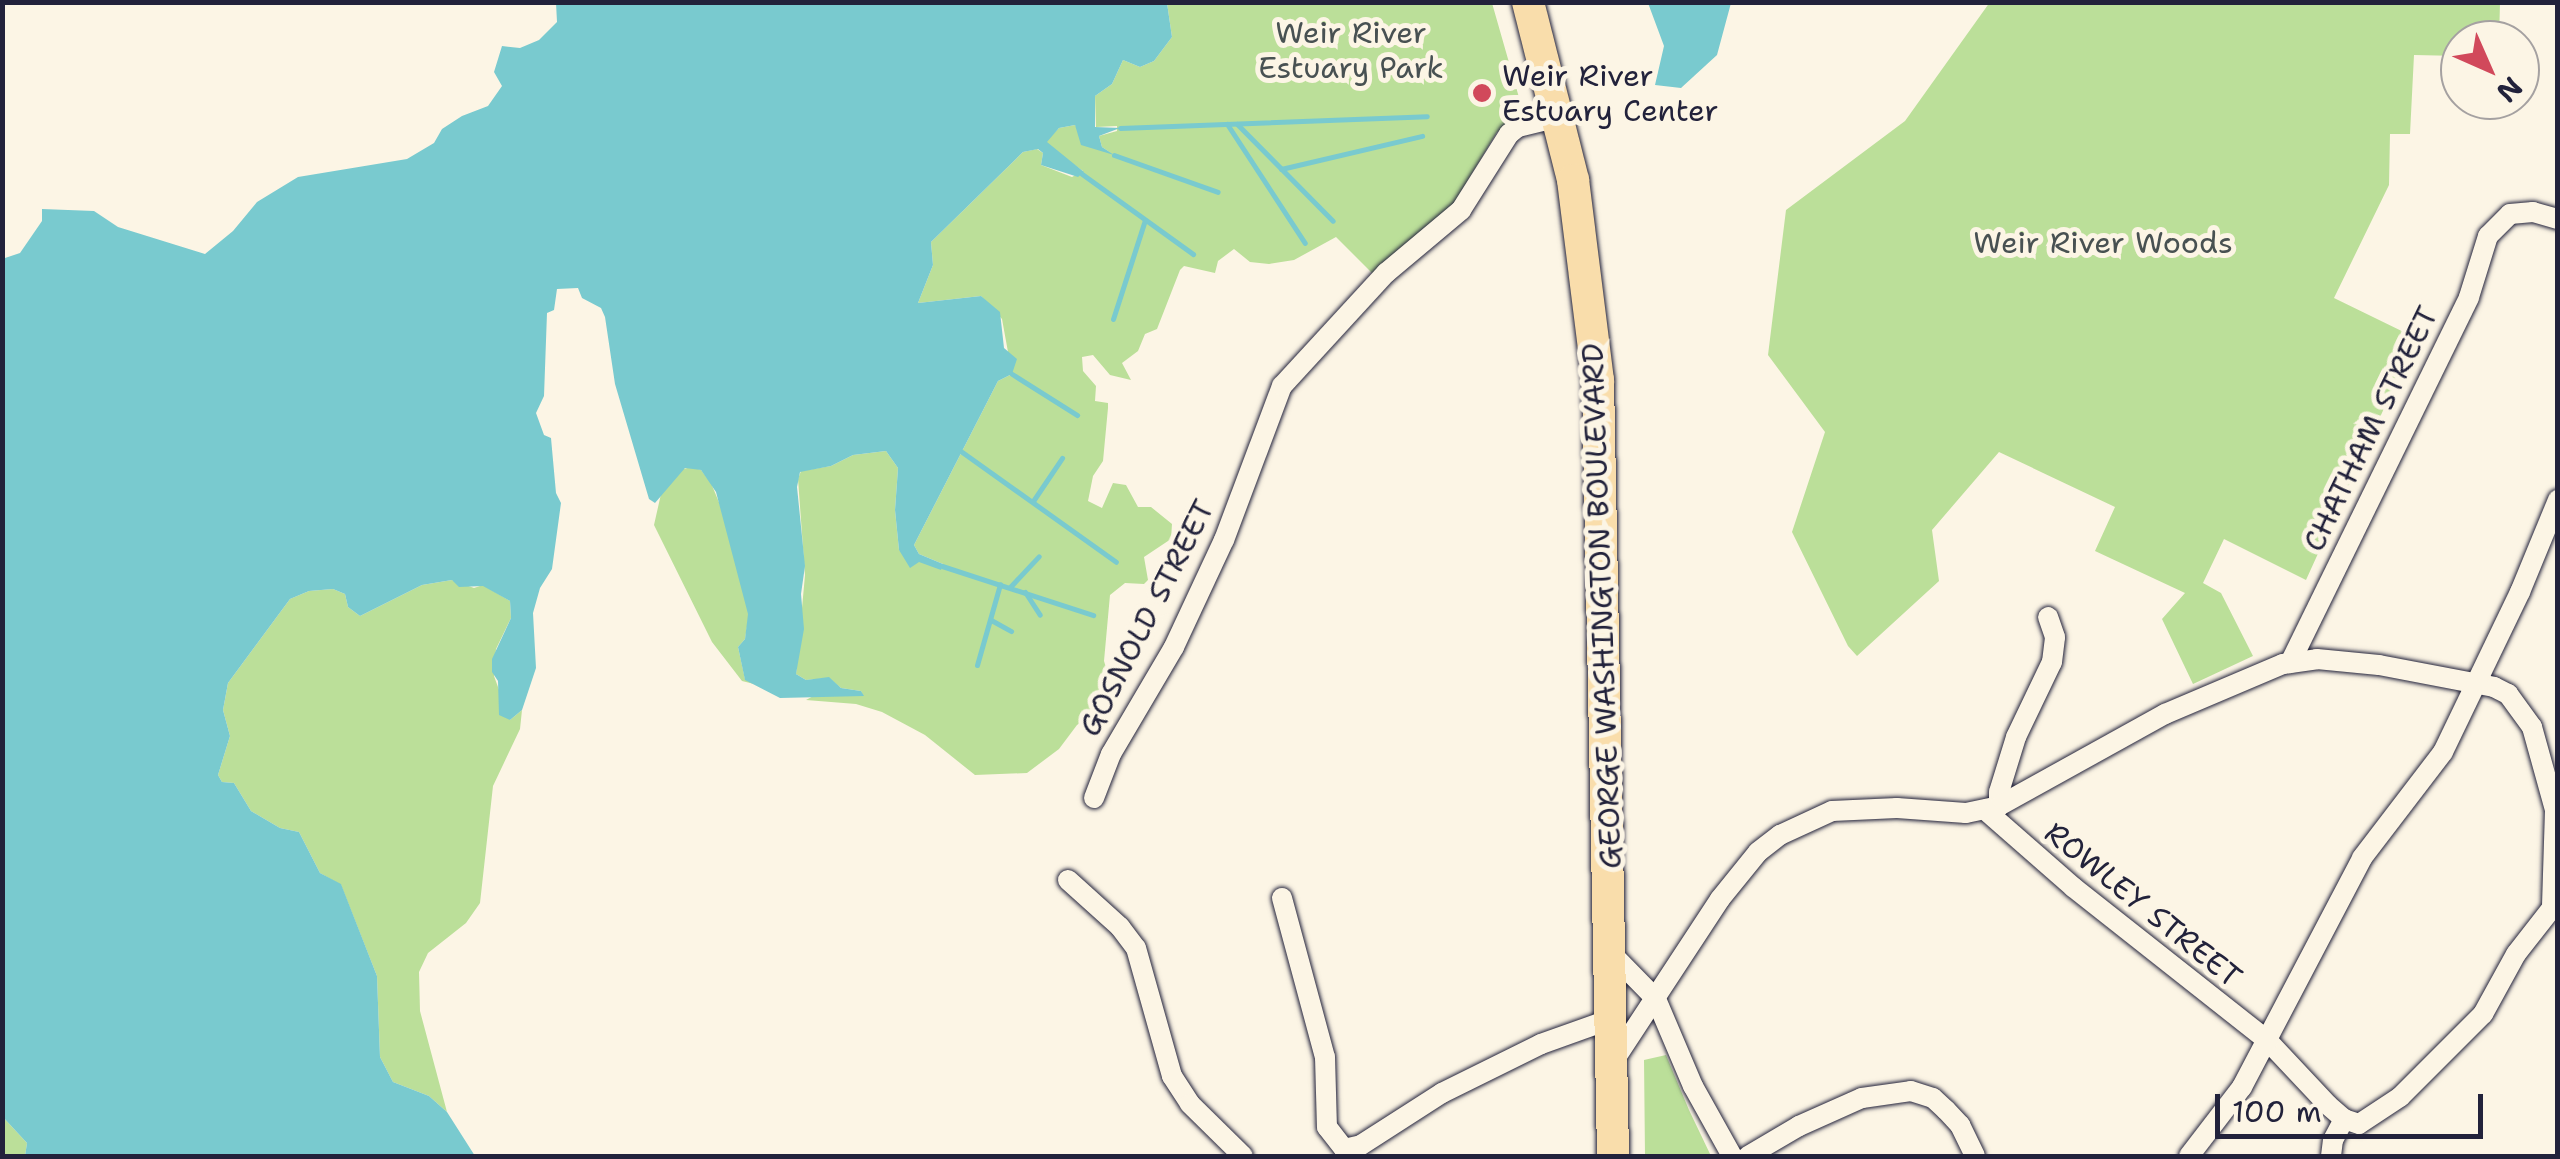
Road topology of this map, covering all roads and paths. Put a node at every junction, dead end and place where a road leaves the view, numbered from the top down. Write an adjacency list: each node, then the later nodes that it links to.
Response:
1 (1528, 2): 2 (main road, GEORGE WASHINGTON BOULEVARD)
2 (1559, 116): 9 (street, GOSNOLD STREET); 13 (main road, GEORGE WASHINGTON BOULEVARD)
3 (2558, 219): 6 (street, CHATHAM STREET)
4 (2558, 500): 7 (street)
5 (2048, 617): 10 (street)
6 (2290, 664): 7 (street); 10 (street)
7 (2474, 684): 8 (street); 16 (street)
8 (2552, 774): 18 (street)
9 (1094, 798)
10 (1992, 808): 14 (street); 16 (street, ROWLEY STREET)
11 (1068, 880): 19 (street)
12 (1282, 898): 15 (street)
13 (1611, 953): 14 (street); 15 (main road, GEORGE WASHINGTON BOULEVARD)
14 (1656, 998): 17 (street); 21 (street)
15 (1611, 1019): 17 (main road, GEORGE WASHINGTON BOULEVARD)
16 (2268, 1040): 18 (street, ROWLEY STREET); 24 (street)
17 (1612, 1062): 20 (main road, GEORGE WASHINGTON BOULEVARD)
18 (2344, 1119): 25 (street)
19 (1243, 1156)
20 (1613, 1156)
21 (1732, 1156)
22 (1748, 1156): 23 (street)
23 (1975, 1156)
24 (2189, 1156)
25 (2331, 1156)

